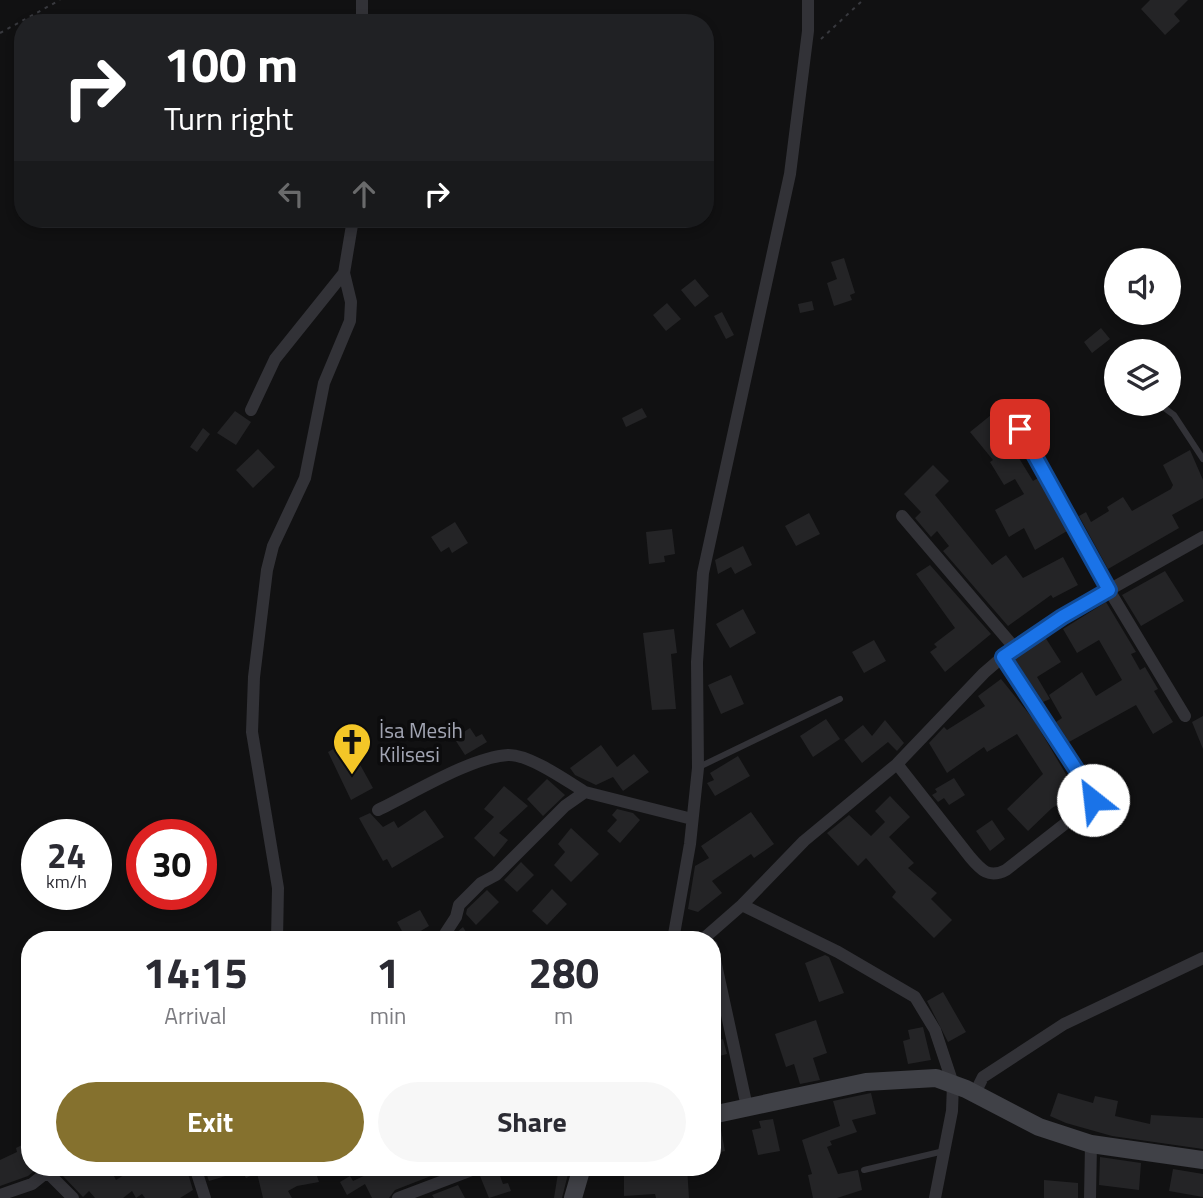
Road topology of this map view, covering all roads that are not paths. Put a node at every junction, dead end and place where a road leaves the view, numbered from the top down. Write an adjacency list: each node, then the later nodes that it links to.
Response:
1 (808, 0): 16 (street)
2 (352, 228): 3 (street)
3 (344, 273): 4 (street); 21 (street)
4 (251, 410)
5 (1011, 410): 10 (street)
6 (1175, 416): 7 (lane)
7 (1203, 459)
8 (902, 516): 11 (street)
9 (1203, 537): 10 (street)
10 (1109, 590): 11 (street); 14 (street)
11 (1014, 647): 12 (street)
12 (1003, 657): 15 (street); 15 (street)
13 (840, 699): 16 (lane)
14 (1185, 716)
15 (897, 764): 20 (street)
16 (698, 768): 19 (street)
17 (585, 792): 18 (street); 19 (street); 22 (street)
18 (378, 810)
19 (692, 819): 23 (street)
20 (742, 905): 24 (street); 27 (street)
21 (277, 931)
22 (447, 931)
23 (674, 931)
24 (717, 931)
25 (1203, 958): 27 (street)
26 (721, 996): 28 (street)
27 (965, 1089): 28 (street); 30 (street); 31 (street)
28 (747, 1107): 29 (street)
29 (721, 1113)
30 (1091, 1144): 32 (street); 45 (street)
31 (944, 1151): 33 (lane); 44 (street)
32 (1203, 1160)
33 (864, 1170)
34 (42, 1176): 39 (street)
35 (51, 1176): 40 (street)
36 (198, 1176): 41 (street)
37 (456, 1176): 42 (street)
38 (579, 1176): 43 (street)
39 (0, 1195)
40 (73, 1198)
41 (205, 1198)
42 (398, 1198)
43 (573, 1198)
44 (935, 1198)
45 (1090, 1198)

